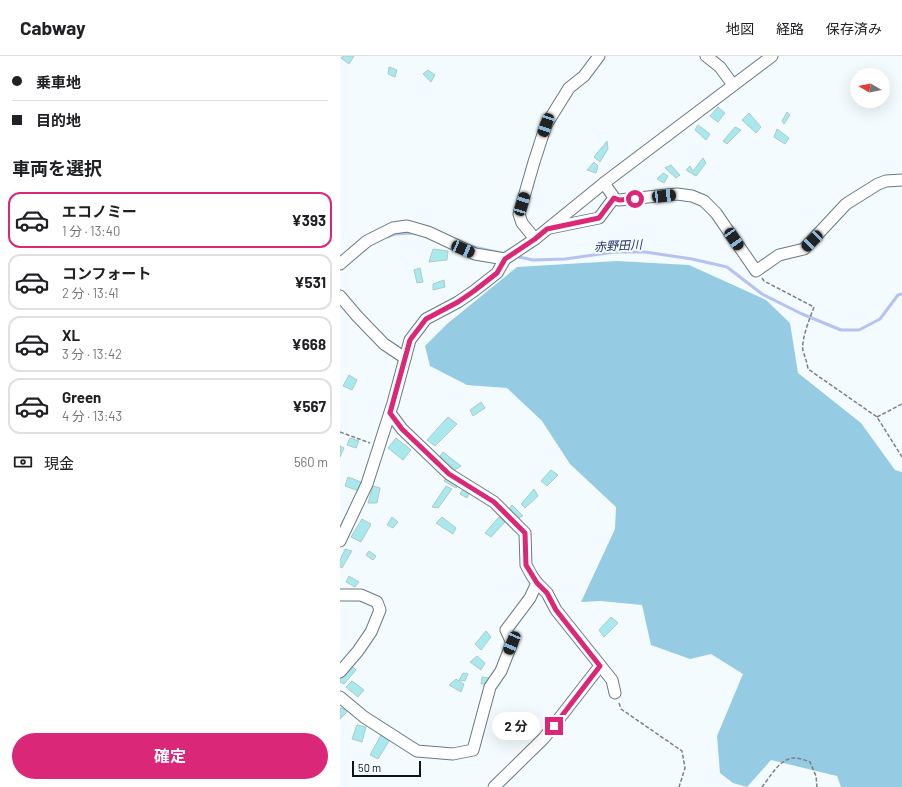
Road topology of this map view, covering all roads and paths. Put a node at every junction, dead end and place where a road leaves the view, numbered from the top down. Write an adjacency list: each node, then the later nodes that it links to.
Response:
1 (599, 56): 9 (street)
2 (706, 56): 4 (street)
3 (772, 56): 4 (street)
4 (733, 85): 6 (street)
5 (902, 180): 12 (street)
6 (604, 183): 7 (street); 8 (street)
7 (614, 198): 8 (street); 12 (street)
8 (547, 229): 9 (street)
9 (535, 239): 10 (street)
10 (505, 259): 11 (street); 14 (street)
11 (340, 264)
12 (756, 271): 17 (path)
13 (340, 296): 14 (street)
14 (405, 358): 16 (street)
15 (902, 404): 17 (path)
16 (390, 413): 19 (street); 22 (street)
17 (877, 417): 20 (path)
18 (340, 432): 19 (path)
19 (380, 446): 21 (street)
20 (902, 457)
21 (340, 541)
22 (537, 583): 24 (street); 27 (street)
23 (340, 595): 25 (street)
24 (600, 666): 26 (street); 28 (street)
25 (340, 672)
26 (615, 693): 29 (path)
27 (340, 697)
28 (494, 787)
29 (679, 787)
30 (762, 787): 31 (path)
31 (817, 787)

